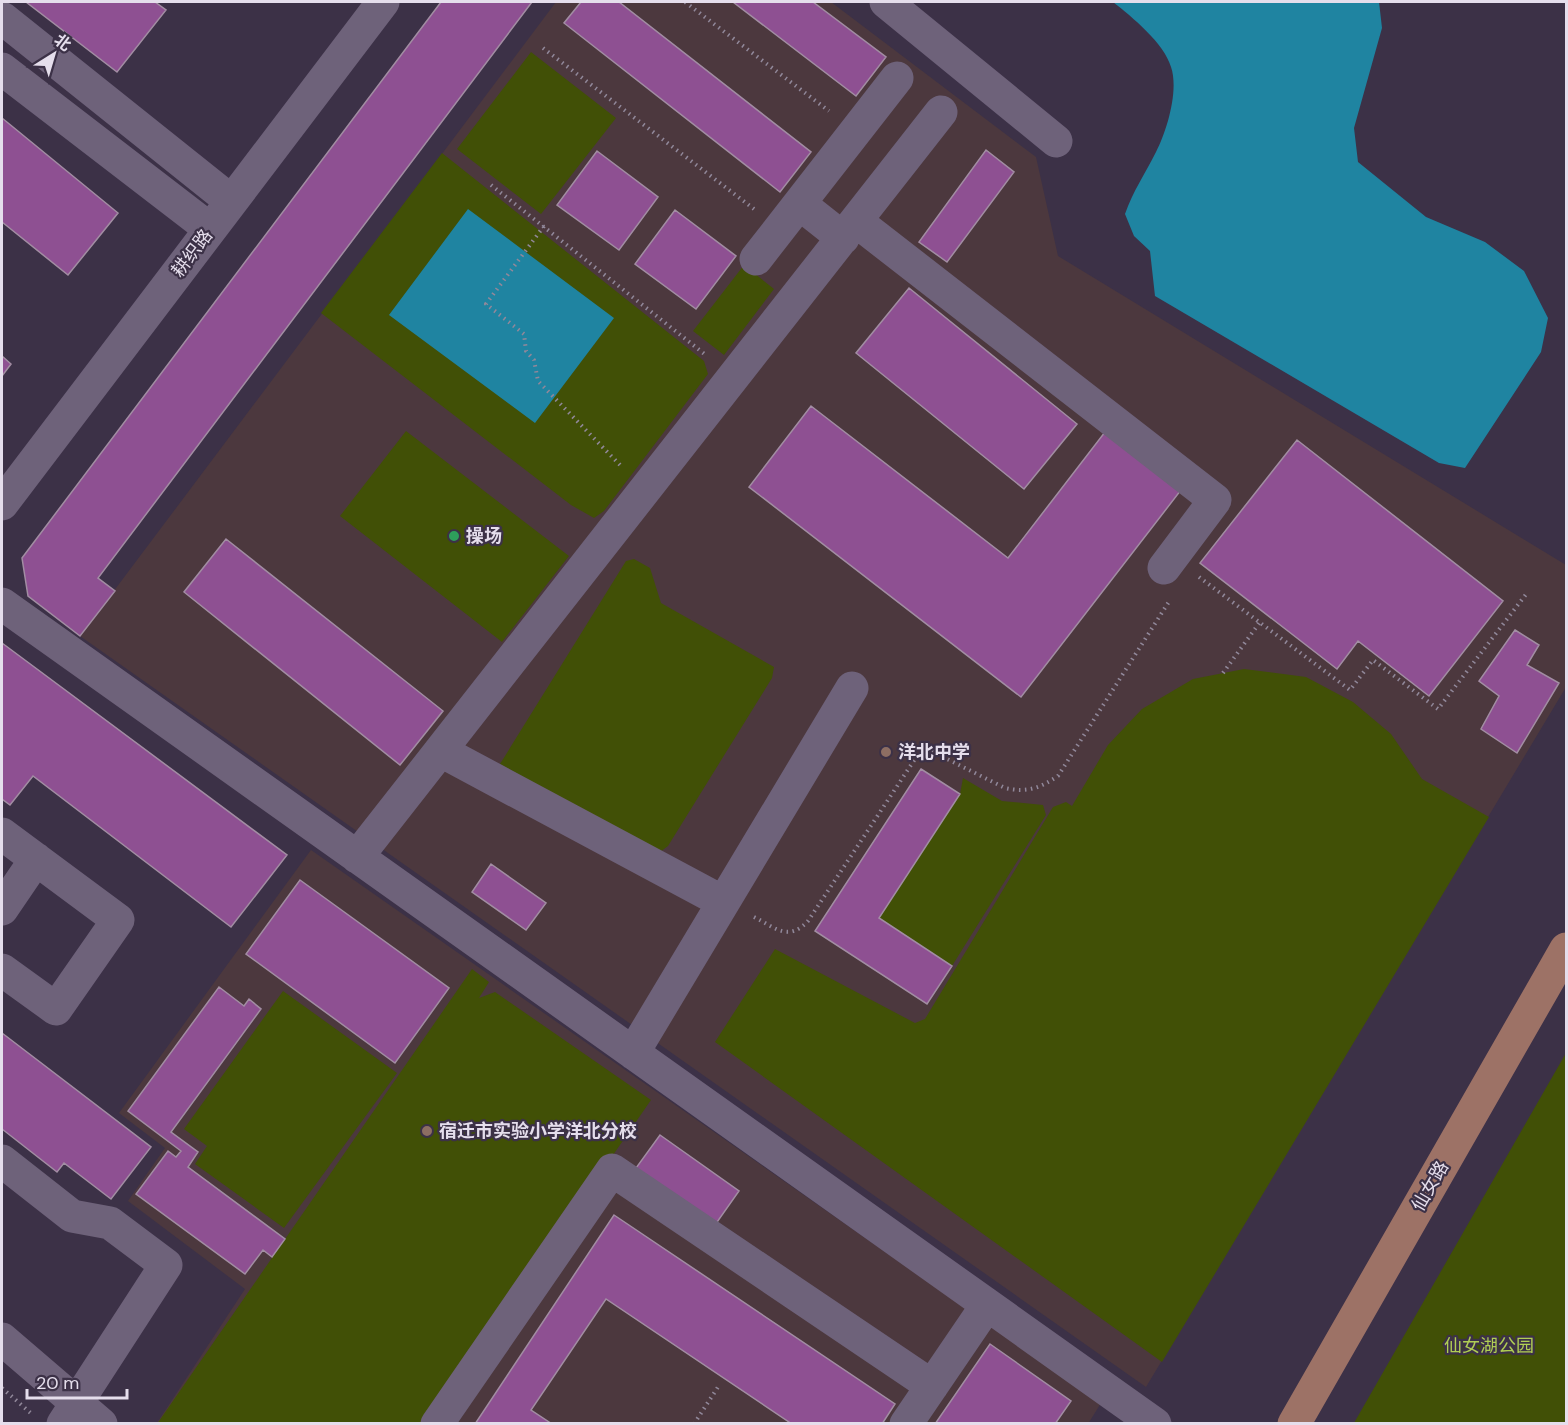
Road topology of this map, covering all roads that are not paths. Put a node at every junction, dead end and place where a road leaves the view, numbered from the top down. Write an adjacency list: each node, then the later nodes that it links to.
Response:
1 (382, 2): 8 (street, 耕织路)
2 (886, 2): 7 (street)
3 (2, 18): 8 (street)
4 (2, 69): 10 (street)
5 (897, 78): 9 (street)
6 (942, 112): 11 (street)
7 (1056, 141)
8 (231, 201): 10 (street, 耕织路)
9 (790, 217): 11 (street); 12 (street)
10 (210, 229): 13 (street, 耕织路)
11 (849, 230): 14 (street); 17 (street)
12 (756, 259)
13 (2, 504)
14 (1168, 562)
15 (2, 604): 19 (street)
16 (852, 688): 21 (street)
17 (441, 751): 19 (street); 21 (street)
18 (2, 834): 20 (street)
19 (357, 857): 25 (street)
20 (36, 860): 22 (street); 24 (street)
21 (723, 902): 25 (street)
22 (2, 909)
23 (1566, 949): 34 (main road, 仙女路)
24 (2, 970)
25 (633, 1053): 27 (street)
26 (2, 1161): 30 (street)
27 (987, 1305): 29 (street); 33 (street)
28 (2, 1339): 30 (street)
29 (932, 1386): 31 (street); 32 (street)
30 (69, 1417)
31 (437, 1424)
32 (906, 1424)
33 (1155, 1424)
34 (1294, 1424)

